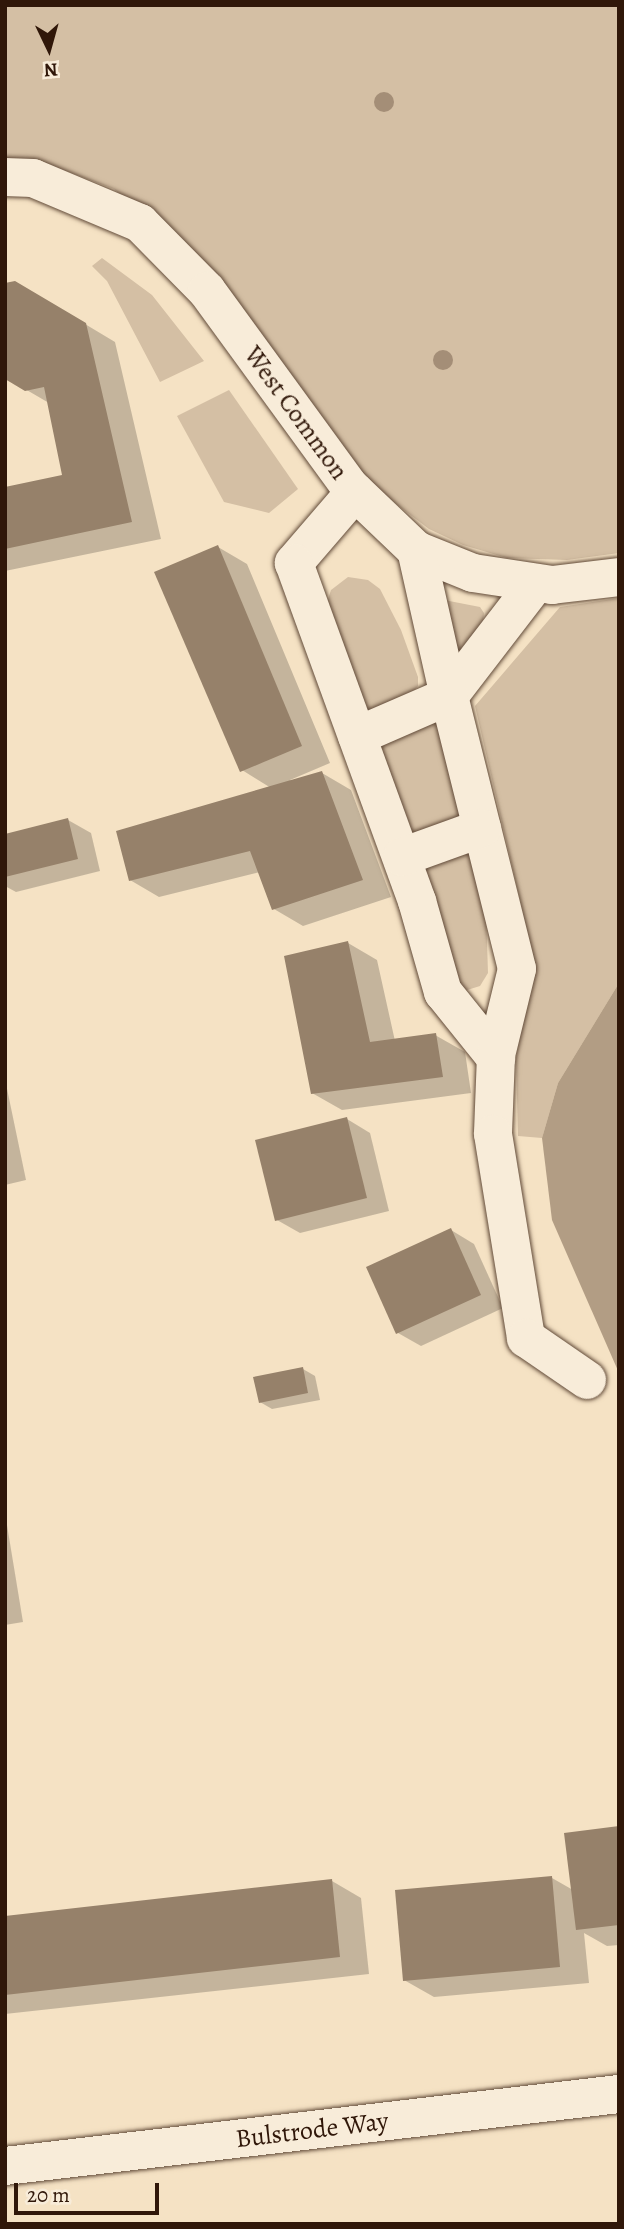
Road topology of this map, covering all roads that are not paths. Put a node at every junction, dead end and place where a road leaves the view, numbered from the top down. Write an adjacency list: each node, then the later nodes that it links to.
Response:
1 (5, 177): 2 (street, West Common)
2 (355, 492): 3 (street, West Common); 7 (street)
3 (416, 550): 5 (street, West Common); 6 (street)
4 (619, 577): 5 (street, West Common)
5 (536, 583): 6 (street)
6 (449, 696): 7 (street); 8 (street)
7 (357, 736): 9 (street)
8 (482, 828): 9 (street); 10 (street)
9 (402, 857): 10 (street)
10 (496, 1058): 11 (street)
11 (587, 1380)
12 (619, 2094): 13 (street, Bulstrode Way)
13 (5, 2166)

